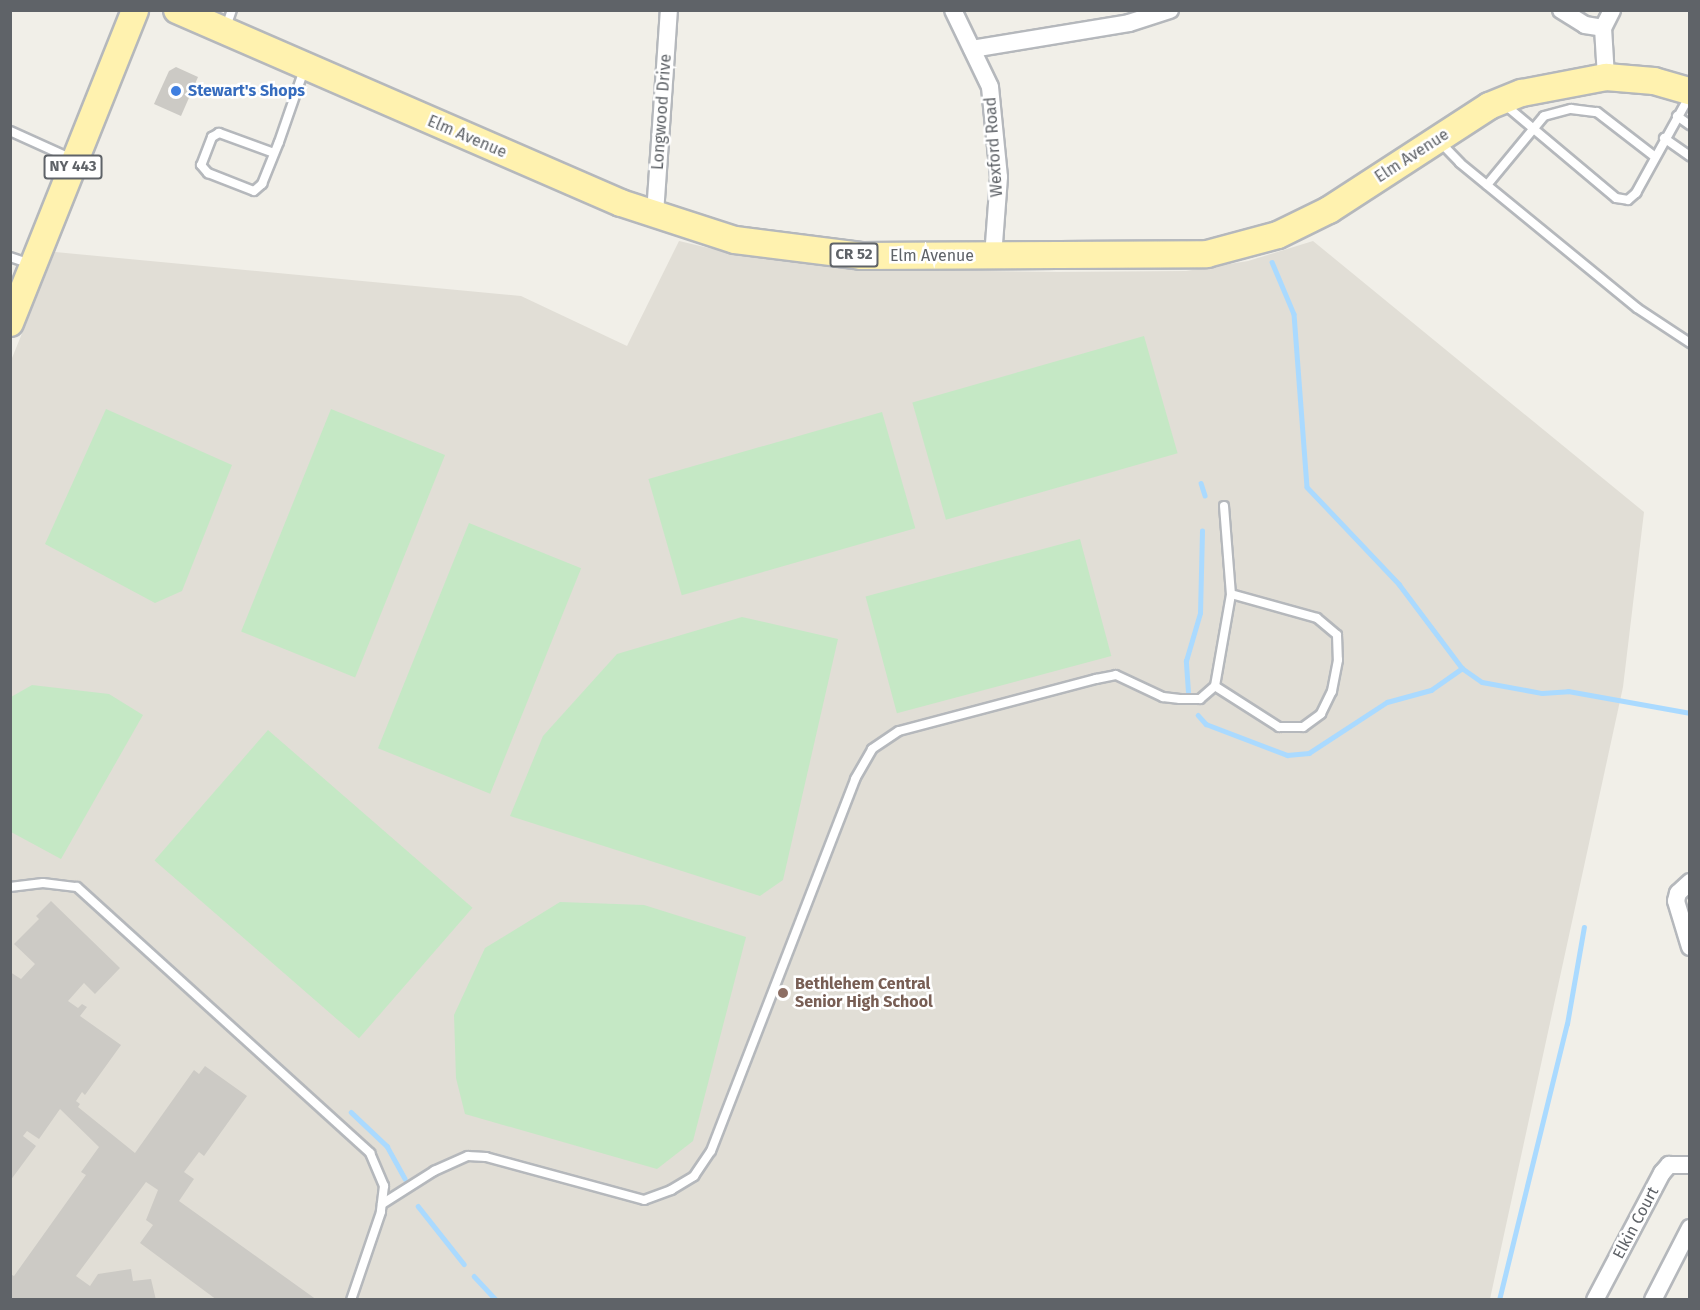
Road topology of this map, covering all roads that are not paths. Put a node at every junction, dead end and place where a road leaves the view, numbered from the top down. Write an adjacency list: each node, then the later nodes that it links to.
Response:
1 (135, 10): 24 (main road, NY 443)
2 (177, 10): 8 (main road, Elm Avenue / CR 52)
3 (669, 10): 26 (street, Longwood Drive)
4 (953, 10): 10 (street, Wexford Road)
5 (1170, 10): 10 (street)
6 (1562, 10): 9 (street)
7 (1612, 10): 9 (street)
8 (229, 21): 11 (main road, Elm Avenue / CR 52)
9 (1603, 28): 12 (street)
10 (972, 49): 27 (street, Wexford Road)
11 (305, 66): 21 (lane); 26 (main road, Elm Avenue / CR 52)
12 (1606, 77): 13 (main road, Elm Avenue / CR 52); 14 (main road, Elm Avenue / CR 52)
13 (1689, 93): 15 (lane)
14 (1501, 101): 17 (lane); 20 (main road, Elm Avenue / CR 52)
15 (1677, 116): 16 (lane); 19 (lane)
16 (1689, 125)
17 (1533, 128): 22 (lane); 22 (lane); 25 (lane)
18 (10, 131): 24 (lane)
19 (1664, 138): 22 (lane); 23 (lane)
20 (1437, 139): 25 (lane); 27 (main road, Elm Avenue / CR 52)
21 (274, 153): 21 (lane)
22 (1654, 156)
23 (1689, 156)
24 (75, 160): 28 (main road, NY 443)
25 (1487, 185): 30 (lane)
26 (655, 214): 27 (main road, Elm Avenue / CR 52)
27 (993, 256)
28 (22, 262): 29 (main road, NY 443)
29 (10, 323)
30 (1689, 343)
31 (1224, 506): 32 (lane)
32 (1231, 594): 33 (lane); 33 (lane)
33 (1215, 686): 38 (lane)
34 (1689, 882): 36 (street)
35 (10, 887): 38 (lane)
36 (1689, 947)
37 (1689, 1164): 41 (street, Elkin Court)
38 (382, 1204): 40 (lane)
39 (1689, 1228): 42 (street)
40 (351, 1299)
41 (1595, 1299)
42 (1653, 1299)

